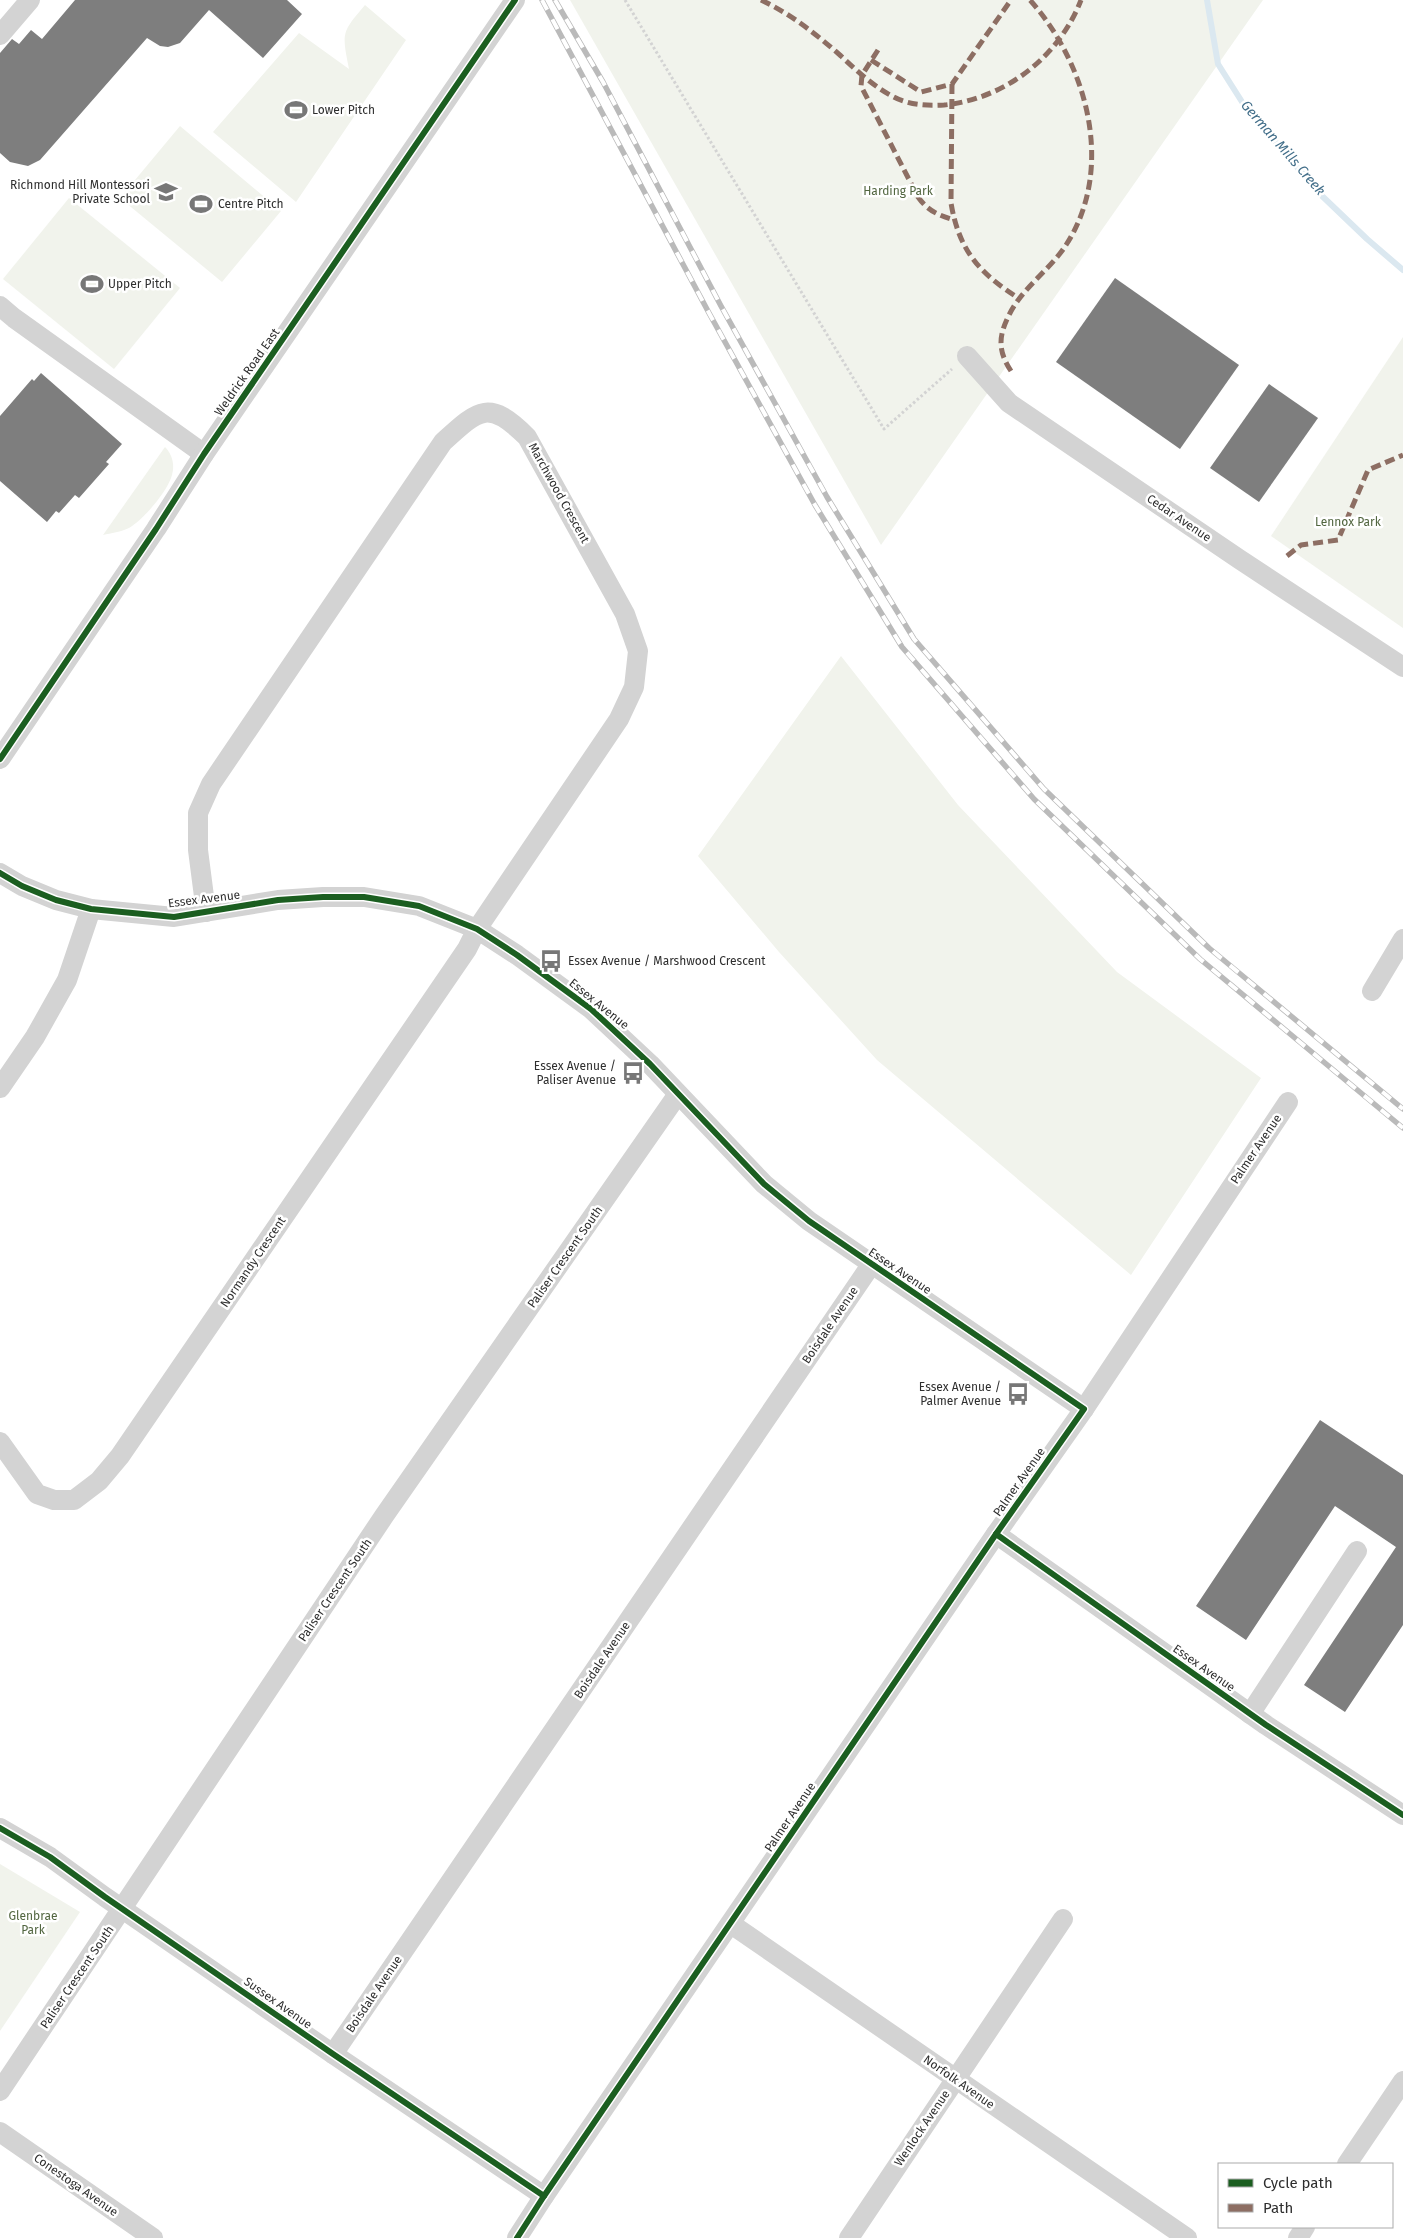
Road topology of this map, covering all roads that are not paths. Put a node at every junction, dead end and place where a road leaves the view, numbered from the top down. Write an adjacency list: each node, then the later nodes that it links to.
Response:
1 (30, 0): 3 (street)
2 (515, 0): 6 (street, Weldrick Road East)
3 (0, 35)
4 (0, 306): 6 (street)
5 (967, 356): 7 (street, Cedar Avenue)
6 (204, 454): 8 (street, Weldrick Road East)
7 (1403, 667)
8 (0, 759)
9 (0, 873): 10 (street, Essex Avenue)
10 (91, 908): 11 (street, Essex Avenue); 15 (street)
11 (206, 912): 12 (street, Essex Avenue); 12 (street, Marchwood Crescent)
12 (477, 929): 16 (street, Essex Avenue); 20 (street, Normandy Crescent)
13 (1403, 939): 14 (street)
14 (1372, 991)
15 (0, 1088)
16 (678, 1094): 18 (street, Essex Avenue); 26 (street, Paliser Crescent South)
17 (1288, 1102): 19 (street, Palmer Avenue)
18 (871, 1265): 19 (street, Essex Avenue); 29 (street, Boisdale Avenue)
19 (1084, 1409): 21 (street, Palmer Avenue)
20 (0, 1442)
21 (996, 1534): 23 (street, Essex Avenue); 28 (street, Palmer Avenue)
22 (1357, 1551): 23 (street)
23 (1250, 1714): 24 (street, Essex Avenue)
24 (1403, 1815)
25 (0, 1828): 26 (street, Sussex Avenue)
26 (123, 1908): 29 (street, Sussex Avenue); 32 (street, Paliser Crescent South)
27 (1063, 1919): 30 (street, Wenlock Avenue)
28 (731, 1924): 30 (street, Norfolk Avenue); 35 (street, Palmer Avenue)
29 (333, 2054): 35 (street, Sussex Avenue)
30 (955, 2080): 38 (street, Wenlock Avenue); 39 (street, Norfolk Avenue)
31 (1403, 2081): 34 (street)
32 (0, 2091)
33 (0, 2132): 36 (street, Conestoga Avenue)
34 (1348, 2163)
35 (544, 2196): 37 (street, Palmer Avenue)
36 (153, 2238)
37 (517, 2238)
38 (849, 2238)
39 (1187, 2238)

